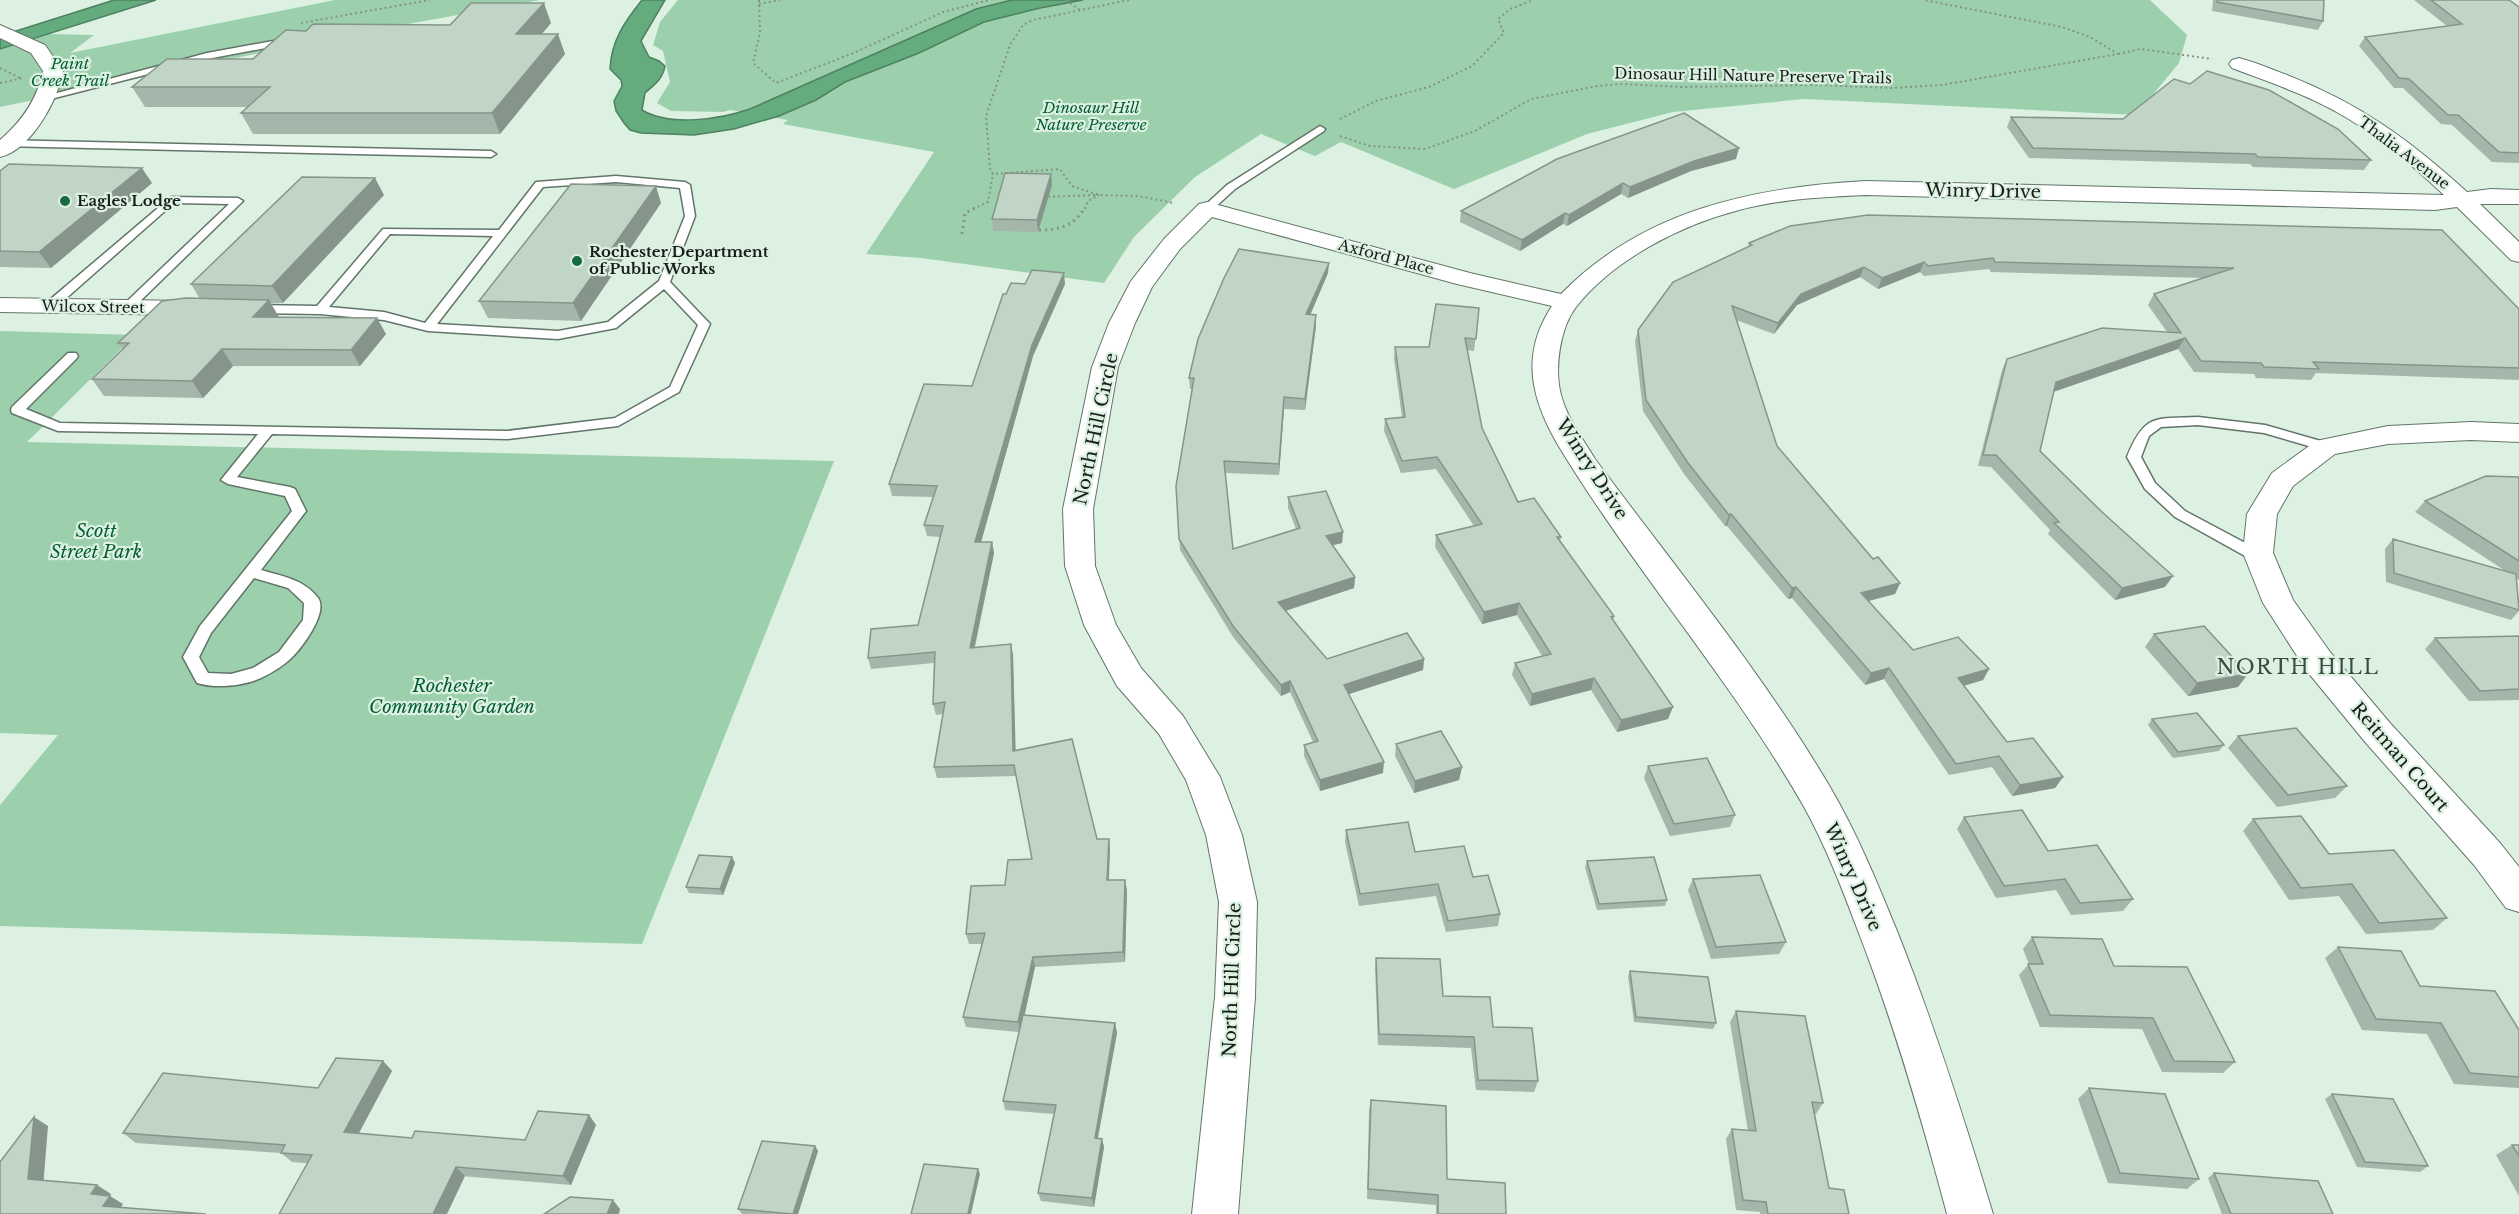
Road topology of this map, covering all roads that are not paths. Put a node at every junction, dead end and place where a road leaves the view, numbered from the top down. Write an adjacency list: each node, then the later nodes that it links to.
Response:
1 (3, 32): 4 (street)
2 (300, 39): 4 (lane)
3 (2239, 64): 9 (street, Thalia Avenue)
4 (47, 97): 6 (street)
5 (1320, 129): 10 (lane)
6 (3, 146): 7 (lane)
7 (491, 154)
8 (2519, 197): 9 (street, Winry Drive)
9 (2462, 199): 12 (street, Thalia Avenue); 14 (street, Winry Drive)
10 (1207, 209): 14 (street, Axford Place); 29 (street, North Hill Circle)
11 (501, 234): 13 (lane); 20 (lane); 21 (lane)
12 (2519, 255)
13 (664, 283): 21 (lane); 23 (lane)
14 (1566, 302): 30 (street, Winry Drive)
15 (0, 305): 16 (street, Wilcox Street)
16 (50, 306): 17 (street, Wilcox Street); 17 (lane)
17 (127, 307): 18 (street, Wilcox Street)
18 (192, 309)
19 (242, 309): 20 (lane)
20 (320, 310): 21 (lane)
21 (428, 327)
22 (72, 356): 23 (lane)
23 (268, 430): 27 (lane)
24 (2519, 433): 25 (street, Reitman Court)
25 (2325, 447): 26 (street, Reitman Court); 26 (lane)
26 (2261, 558): 28 (street, Reitman Court)
27 (251, 572): 27 (lane)
28 (2519, 896)
29 (1215, 1214)
30 (1970, 1214)

